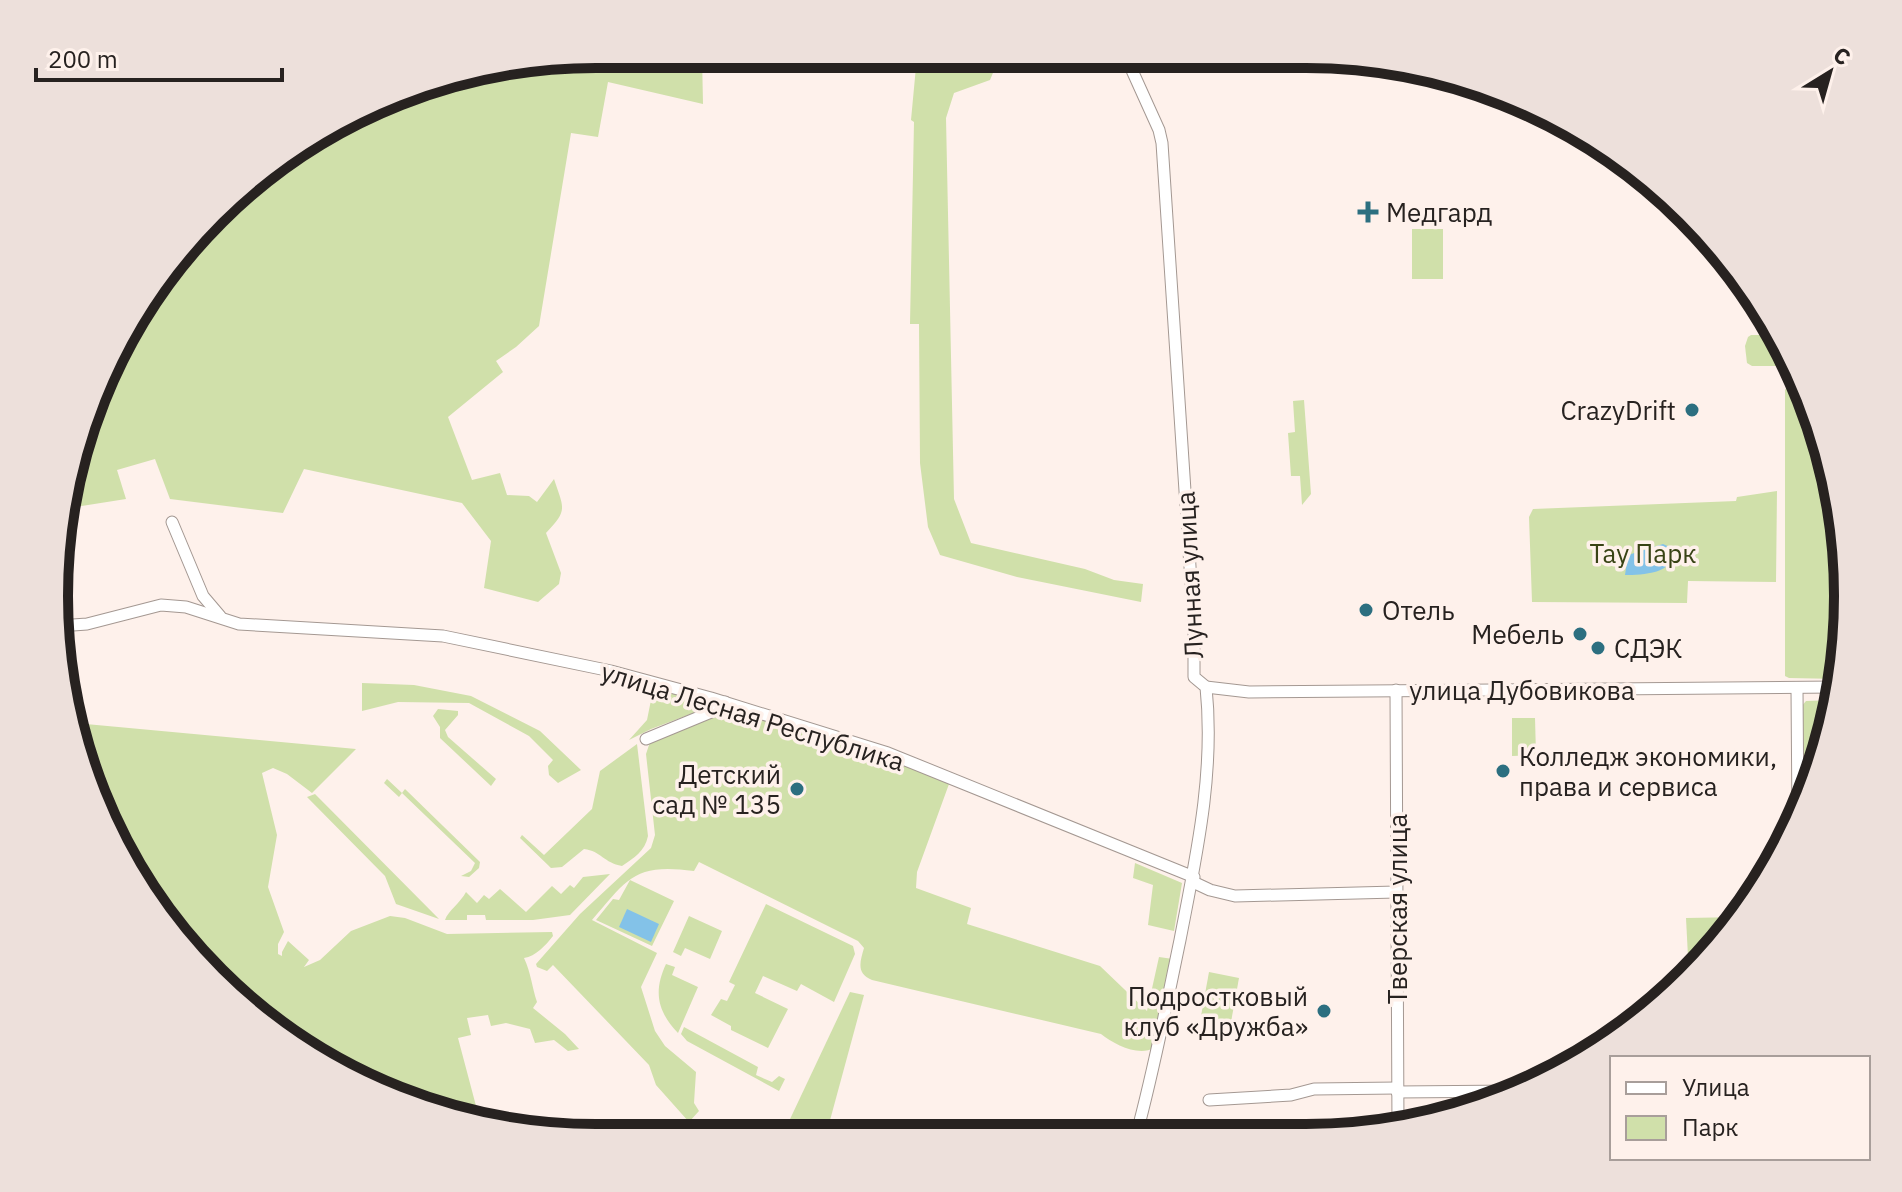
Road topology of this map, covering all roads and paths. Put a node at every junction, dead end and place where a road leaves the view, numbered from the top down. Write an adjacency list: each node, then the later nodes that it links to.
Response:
1 (1131, 68): 5 (street, Лунная улица)
2 (172, 522): 3 (street)
3 (227, 622): 4 (street, улица Лесная Республика); 9 (street, улица Лесная Республика)
4 (69, 625)
5 (1206, 687): 8 (street, улица Дубовикова); 12 (street, Лунная улица)
6 (1826, 688): 7 (street, улица Дубовикова)
7 (1797, 689): 8 (street, улица Дубовикова); 11 (street)
8 (1396, 690): 13 (street, Тверская улица)
9 (725, 702): 10 (street); 12 (street, улица Лесная Республика)
10 (646, 739)
11 (1798, 788)
12 (1193, 879): 13 (street, улица Лесная Республика); 18 (street, Лунная улица)
13 (1396, 892): 14 (street, Тверская улица)
14 (1397, 1090): 15 (street); 16 (street); 17 (street, Тверская улица)
15 (1490, 1091)
16 (1209, 1100)
17 (1398, 1116)
18 (1139, 1124)

